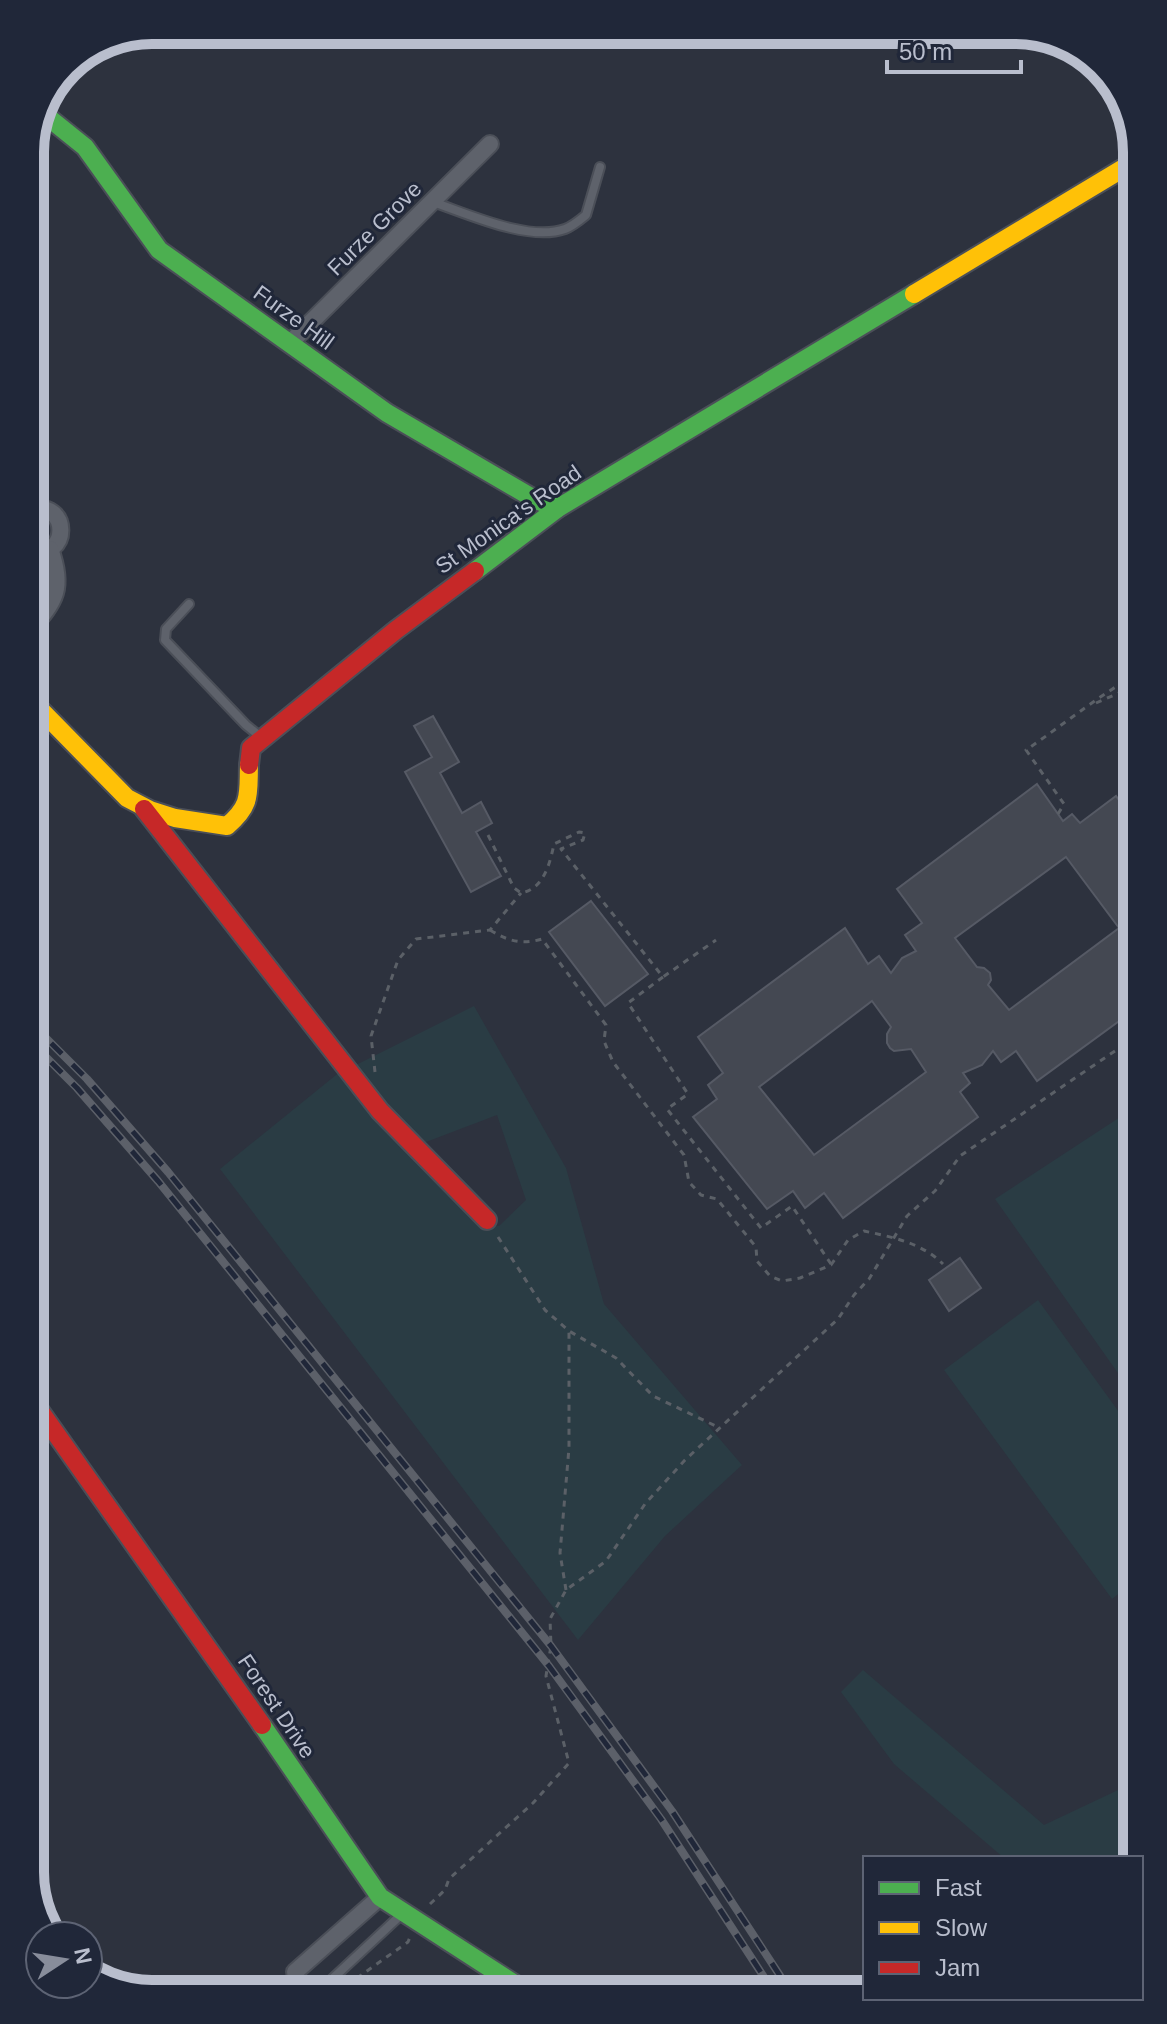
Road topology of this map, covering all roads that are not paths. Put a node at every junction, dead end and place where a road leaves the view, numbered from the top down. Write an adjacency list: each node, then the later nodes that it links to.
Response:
1 (50, 119): 6 (street, Furze Hill)
2 (490, 144): 5 (street, Furze Grove)
3 (600, 167): 5 (lane)
4 (1123, 168): 7 (street, St Monica's Road)
5 (432, 201): 6 (street, Furze Grove)
6 (290, 343): 7 (street, Furze Hill)
7 (558, 508): 16 (street, St Monica's Road)
8 (44, 509): 9 (street)
9 (50, 549): 10 (street); 12 (street)
10 (44, 551)
11 (189, 604): 16 (lane)
12 (44, 614)
13 (44, 713): 14 (street)
14 (47, 716): 15 (lane); 17 (street)
15 (44, 719)
16 (262, 739): 17 (street)
17 (144, 809): 18 (street)
18 (487, 1220)
19 (44, 1417): 20 (street, Forest Drive)
20 (380, 1897): 21 (street, Forest Drive); 22 (street)
21 (410, 1915): 23 (lane); 24 (street, Forest Drive)
22 (295, 1972)
23 (331, 1980)
24 (509, 1980)

